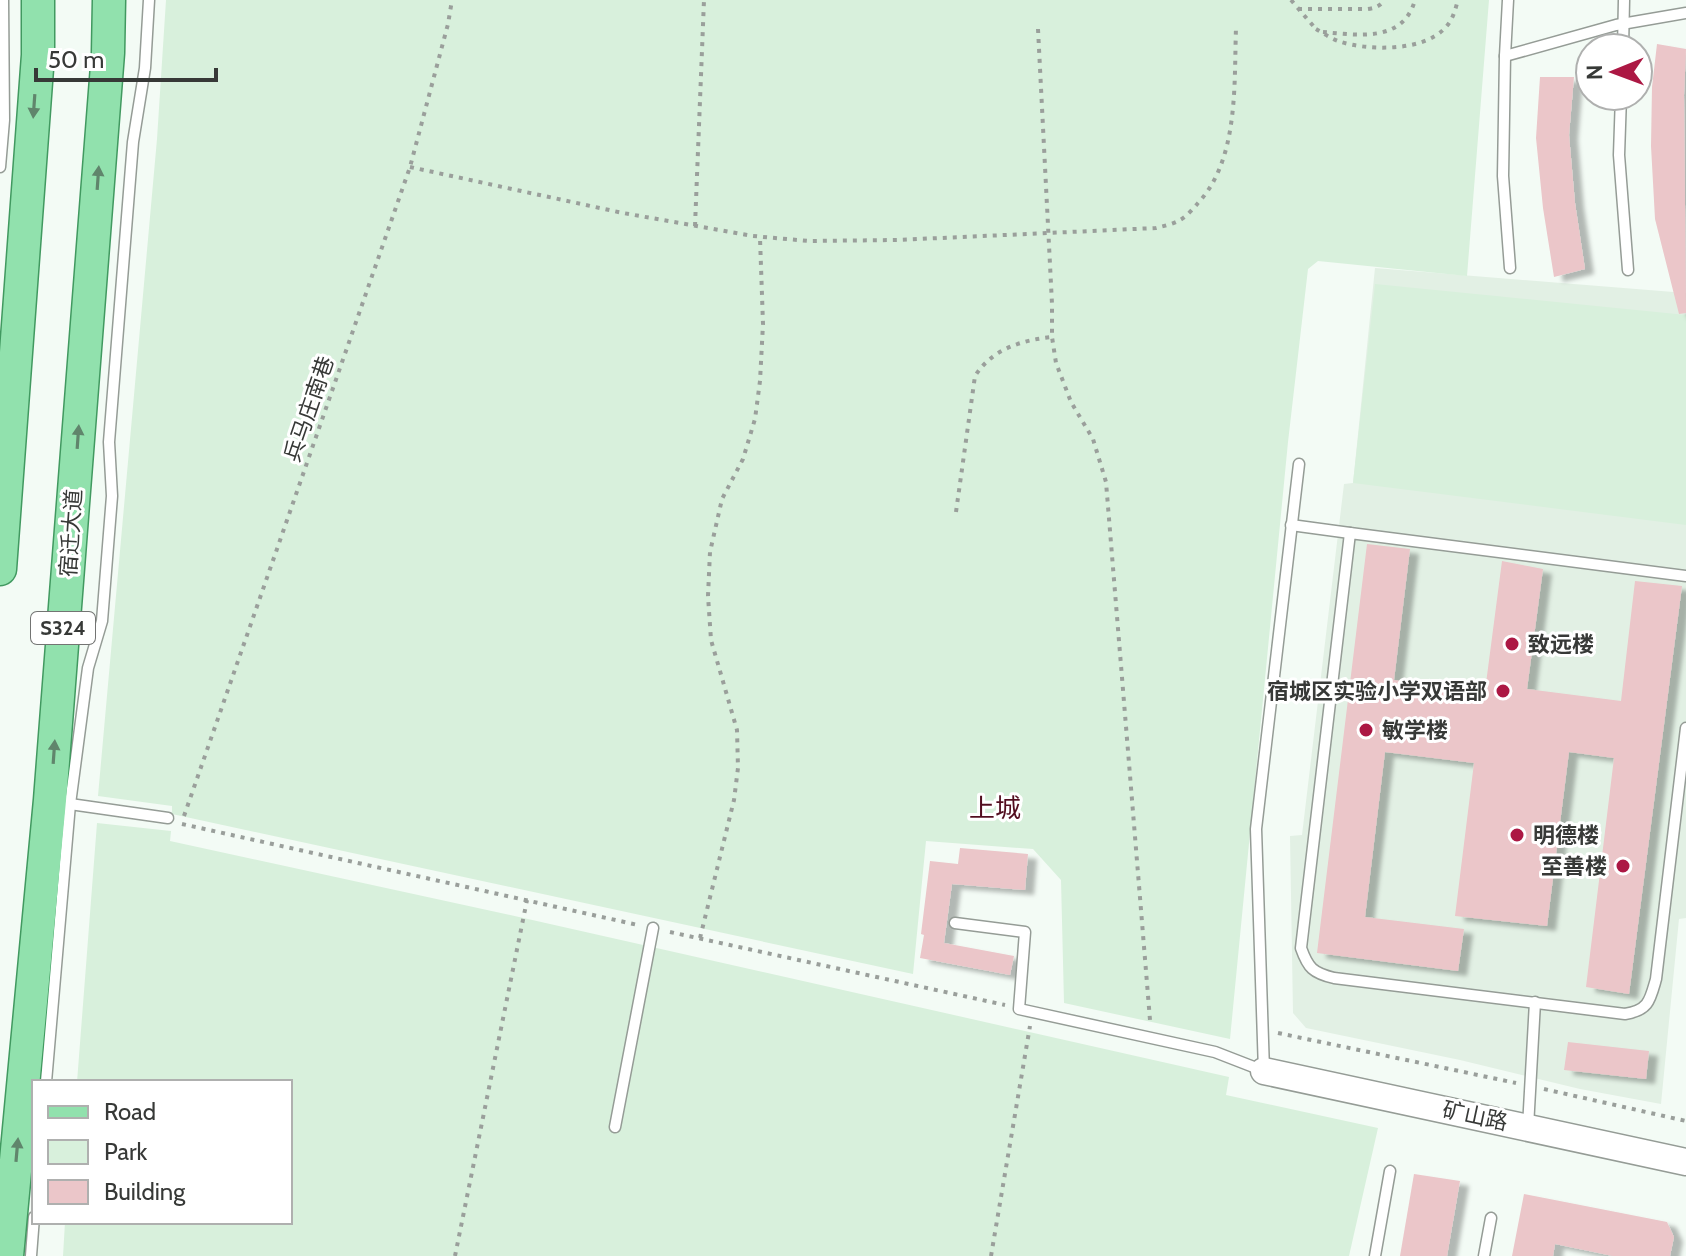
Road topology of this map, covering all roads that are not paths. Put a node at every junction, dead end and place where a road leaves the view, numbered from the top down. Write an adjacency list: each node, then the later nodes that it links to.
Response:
1 (3, 0): 12 (lane)
2 (38, 0): 18 (main road, one-way to 18)
3 (109, 0): 34 (main road, 宿迁大道 / S324, one-way to 3)
4 (149, 0): 21 (lane)
5 (1508, 0): 10 (lane)
6 (1624, 0): 8 (lane)
7 (1686, 13): 8 (lane)
8 (1623, 24): 9 (lane); 10 (lane)
9 (1623, 32)
10 (1505, 56): 13 (lane)
11 (1620, 112): 14 (lane)
12 (0, 167)
13 (1510, 268)
14 (1628, 270)
15 (1299, 464): 16 (lane)
16 (1291, 525): 17 (lane); 26 (lane)
17 (1350, 533): 19 (lane); 25 (lane)
18 (0, 569)
19 (1686, 576)
20 (1686, 728): 25 (lane)
21 (70, 804): 22 (lane); 27 (lane)
22 (168, 818)
23 (955, 923): 26 (lane)
24 (653, 928): 28 (lane)
25 (1535, 1002): 29 (lane)
26 (1264, 1071): 29 (street, 矿山路)
27 (46, 1080)
28 (615, 1127)
29 (1528, 1127): 30 (street, 矿山路)
30 (1686, 1162)
31 (1390, 1171): 36 (lane)
32 (1491, 1218): 37 (lane)
33 (33, 1224): 35 (lane)
34 (7, 1256)
35 (31, 1256)
36 (1375, 1256)
37 (1484, 1256)

